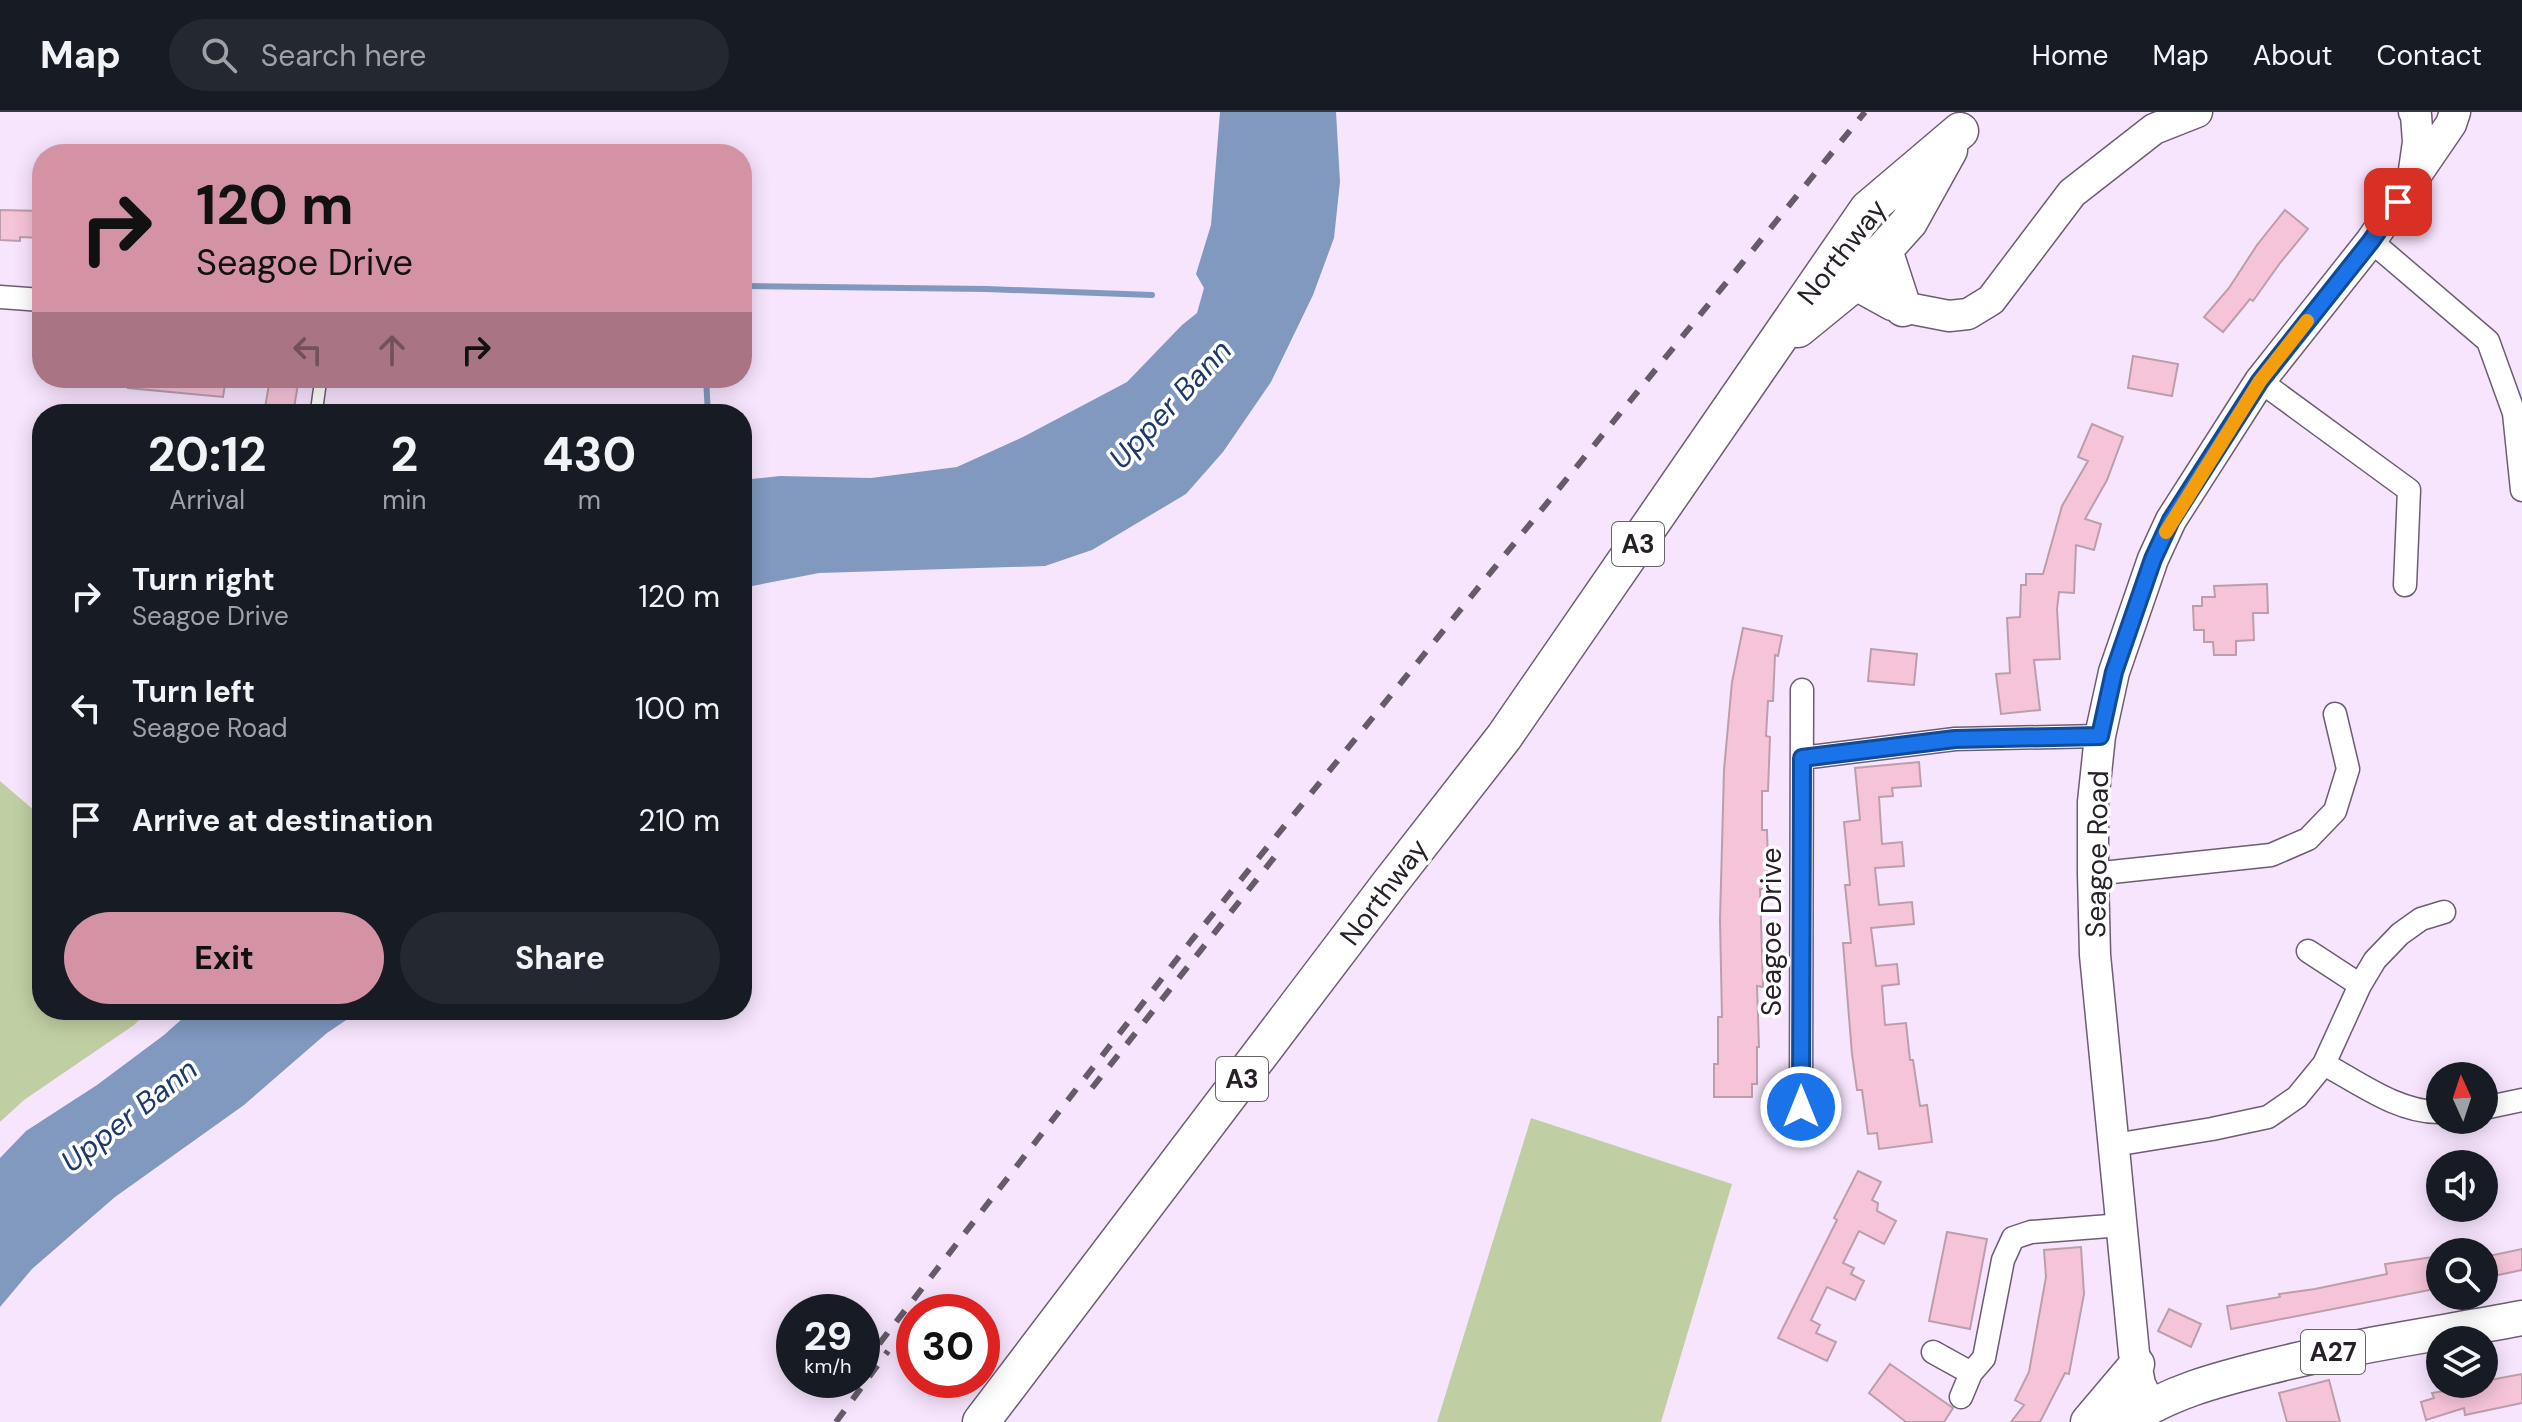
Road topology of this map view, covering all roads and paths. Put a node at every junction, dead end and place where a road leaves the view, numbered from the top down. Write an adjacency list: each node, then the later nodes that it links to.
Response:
1 (2197, 112): 11 (main road)
2 (2414, 112): 5 (main road)
3 (2455, 112): 5 (main road, Seagoe Road)
4 (1967, 122): 7 (highway, Northway / A3); 8 (highway, Northway / A3)
5 (2412, 182): 6 (main road, Seagoe Road)
6 (2371, 241): 12 (main road, Seagoe Road); 13 (street)
7 (1884, 250): 8 (highway, Northway / A3); 11 (highway)
8 (1838, 276): 11 (main road); 36 (highway, Northway / A3)
9 (0, 297): 10 (street)
10 (32, 299)
11 (1903, 308)
12 (2260, 381): 14 (street); 17 (main road, Seagoe Road)
13 (2522, 490)
14 (2405, 585)
15 (1802, 690): 18 (street, Seagoe Drive)
16 (2335, 714): 19 (street)
17 (2100, 736): 18 (street); 19 (main road, Seagoe Road)
18 (1802, 758): 26 (street, Seagoe Drive)
19 (2093, 874): 28 (main road, Seagoe Road)
20 (2444, 912): 22 (street)
21 (2308, 951): 22 (street)
22 (2360, 985): 23 (street)
23 (2324, 1064): 27 (street); 28 (street)
24 (2522, 1100): 25 (street)
25 (2498, 1105)
26 (1801, 1107)
27 (2426, 1111)
28 (2114, 1145): 29 (main road, Seagoe Road)
29 (2122, 1225): 32 (main road, Seagoe Road); 33 (street)
30 (2522, 1318): 35 (main road, A27)
31 (1933, 1352): 33 (street)
32 (2137, 1364): 35 (main road, Seagoe Road); 37 (main road)
33 (1971, 1373): 34 (street)
34 (1961, 1397)
35 (2137, 1413)
36 (981, 1422)
37 (2088, 1422)

